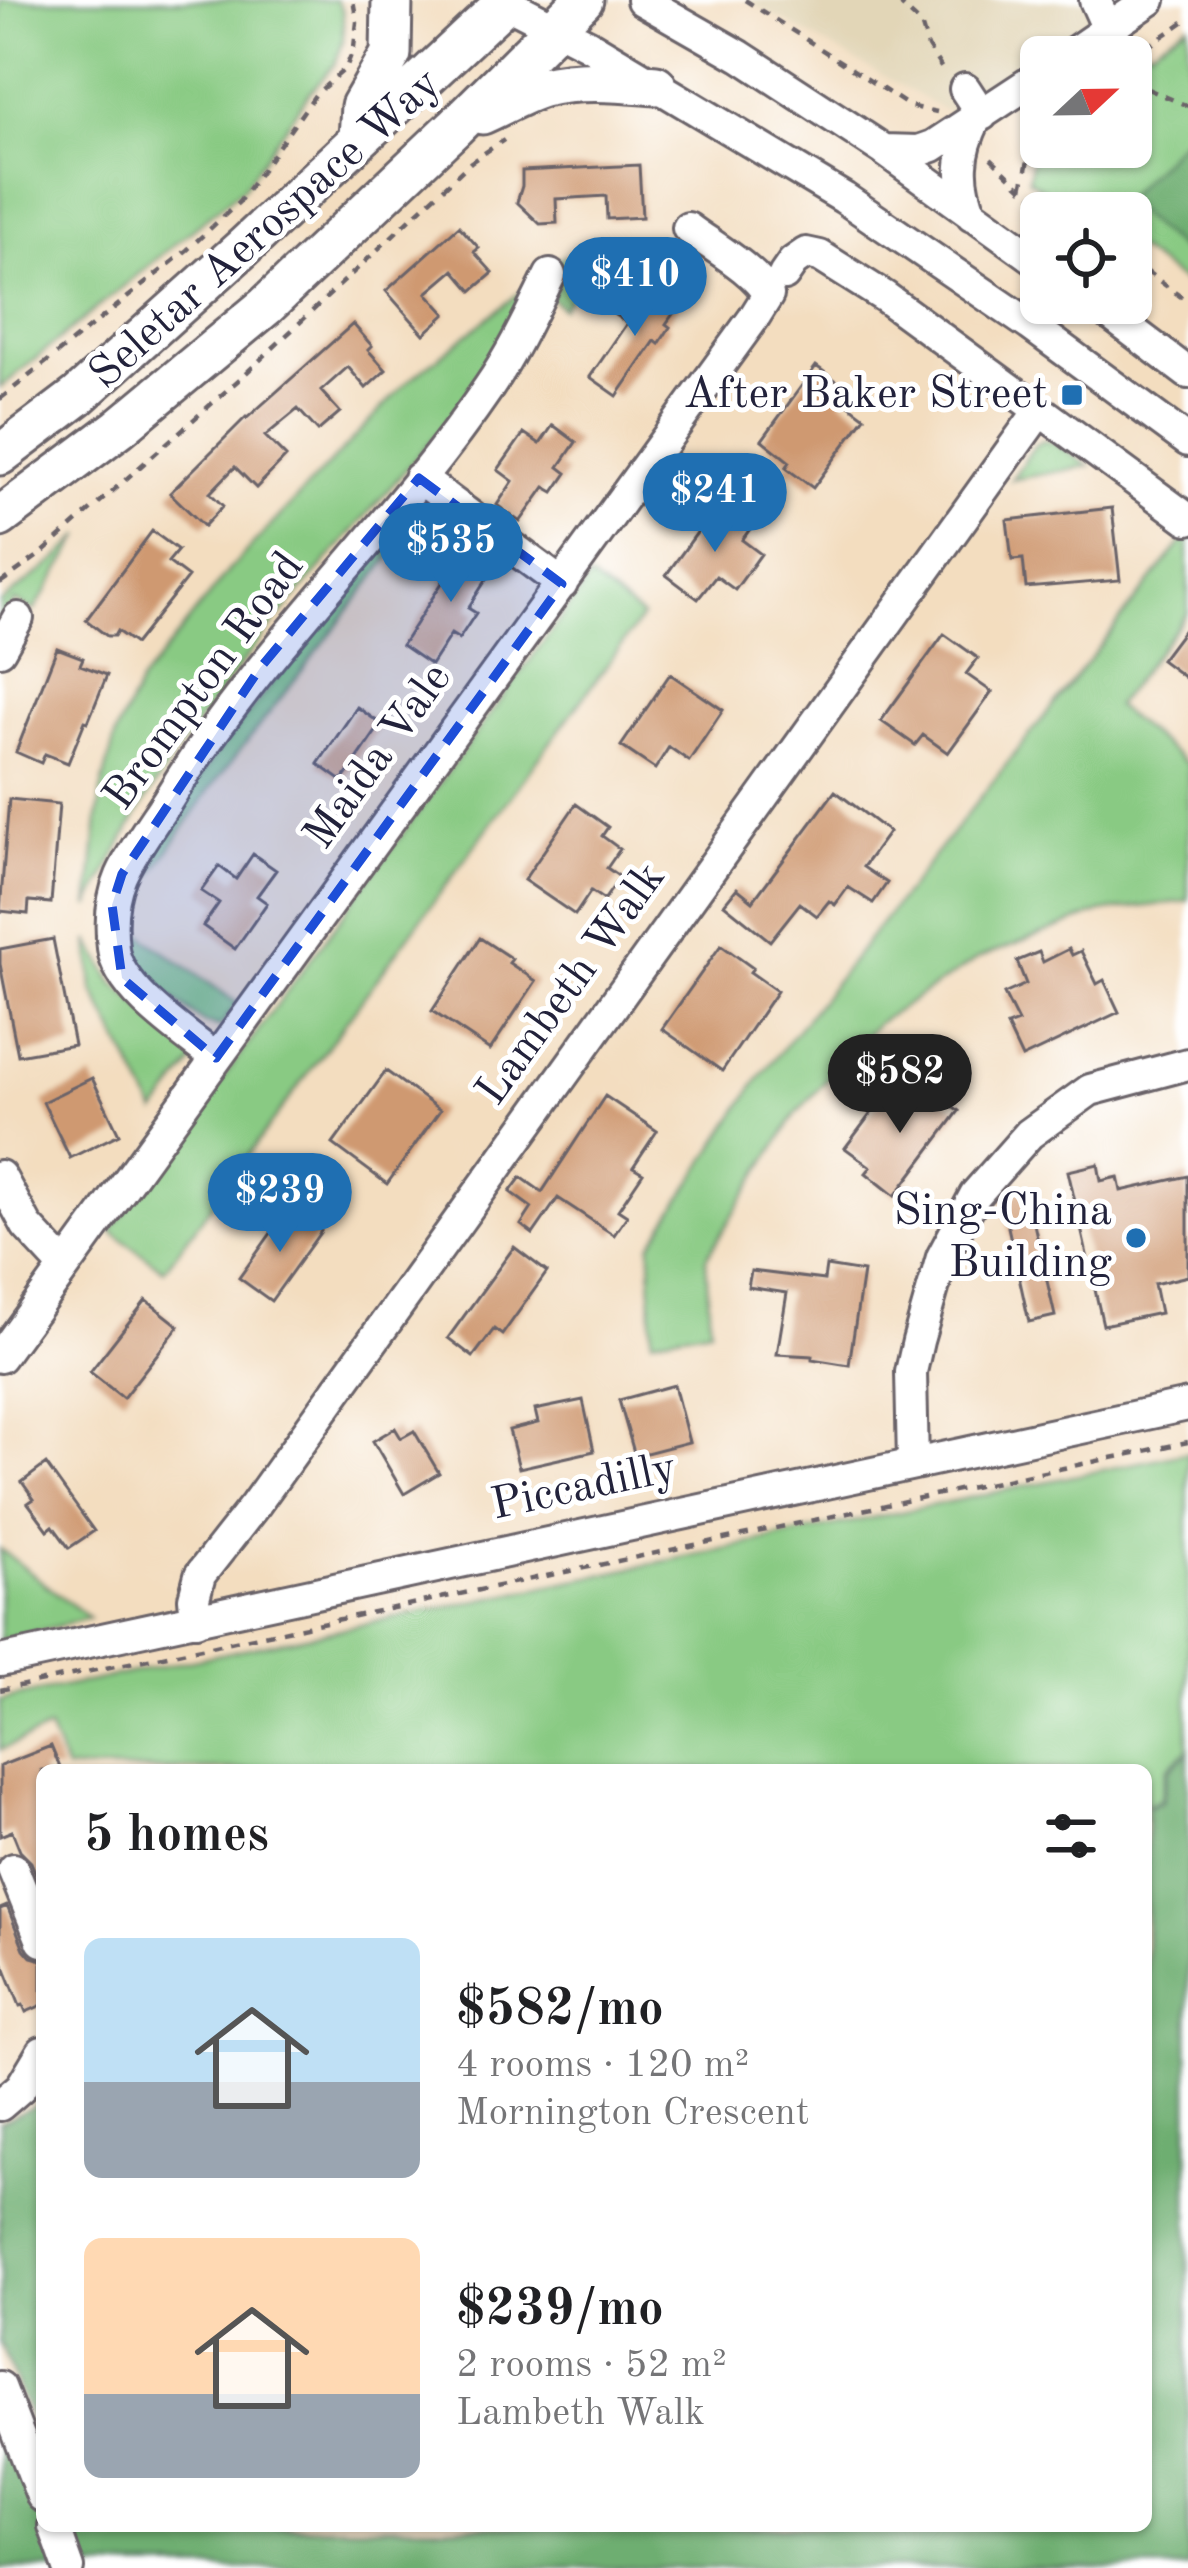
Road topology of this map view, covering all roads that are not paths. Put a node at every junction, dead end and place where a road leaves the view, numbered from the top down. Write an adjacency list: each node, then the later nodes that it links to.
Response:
1 (392, 0): 13 (main road)
2 (642, 0): 14 (street)
3 (1095, 0): 7 (street)
4 (1150, 0): 8 (street)
5 (505, 1): 6 (street); 13 (main road, Seletar Aerospace Way)
6 (569, 13): 9 (street); 12 (main road, Seletar Aerospace Way)
7 (1112, 36)
8 (1116, 36)
9 (656, 85): 12 (main road); 23 (street)
10 (1020, 88): 11 (street)
11 (971, 118): 14 (street); 15 (street)
12 (455, 127): 26 (main road, Seletar Aerospace Way)
13 (359, 138): 24 (main road, Seletar Aerospace Way)
14 (884, 150): 15 (street)
15 (972, 215): 17 (street)
16 (688, 228): 28 (street, Maida Vale)
17 (1020, 248)
18 (784, 274): 22 (street)
19 (550, 275): 25 (street, Brompton Road)
20 (1123, 324): 21 (street)
21 (1188, 373)
22 (1040, 410): 27 (street); 38 (street, Lambeth Walk)
23 (1188, 441)
24 (0, 455)
25 (419, 478): 28 (street); 31 (street, Brompton Road)
26 (0, 517)
27 (1188, 519)
28 (562, 584): 31 (street, Maida Vale)
29 (18, 618): 30 (street)
30 (0, 650)
31 (216, 1058): 34 (street, Maida Vale)
32 (1188, 1064): 37 (street)
33 (0, 1177): 34 (street)
34 (64, 1267): 35 (street, Maida Vale)
35 (0, 1357)
36 (1188, 1405): 37 (street, Piccadilly)
37 (913, 1464): 38 (street, Piccadilly)
38 (196, 1619): 39 (street, Piccadilly)
39 (0, 1661)
40 (13, 1869): 41 (street)
41 (36, 1927)
42 (36, 2062): 44 (street)
43 (36, 2091): 44 (street)
44 (0, 2106)
45 (0, 2387): 46 (street)
46 (36, 2480)
47 (56, 2532): 48 (street)
48 (69, 2568)

